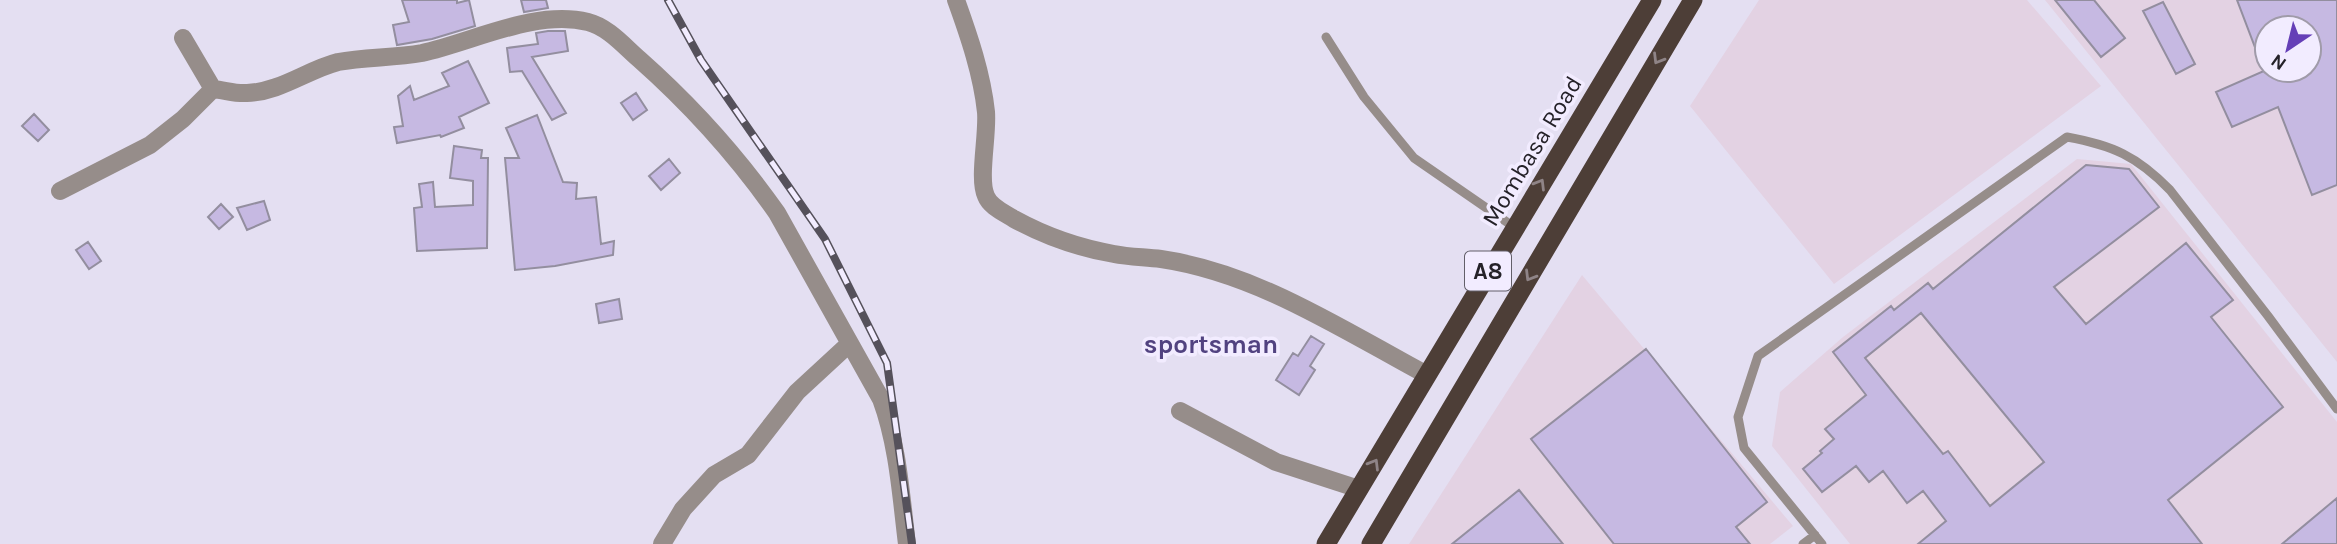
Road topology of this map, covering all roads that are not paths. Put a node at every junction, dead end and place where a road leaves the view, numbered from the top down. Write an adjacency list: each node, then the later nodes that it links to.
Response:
1 (956, 0): 10 (street)
2 (1652, 0): 8 (highway, Mombasa Road / A8, one-way to 2)
3 (1693, 0): 18 (highway, A8, one-way to 18)
4 (1326, 37): 8 (lane)
5 (183, 38): 6 (street)
6 (213, 89): 7 (street); 9 (street)
7 (60, 191)
8 (1514, 227): 10 (highway, Mombasa Road / A8)
9 (849, 344): 15 (street); 16 (street)
10 (1427, 375): 13 (highway, Mombasa Road / A8, one-way to 10)
11 (2337, 409): 14 (lane)
12 (1181, 411): 13 (street)
13 (1359, 489): 17 (highway, Mombasa Road / A8)
14 (1815, 535): 19 (lane); 20 (lane)
15 (662, 544)
16 (907, 544)
17 (1326, 544)
18 (1371, 544)
19 (1803, 544)
20 (1822, 544)

